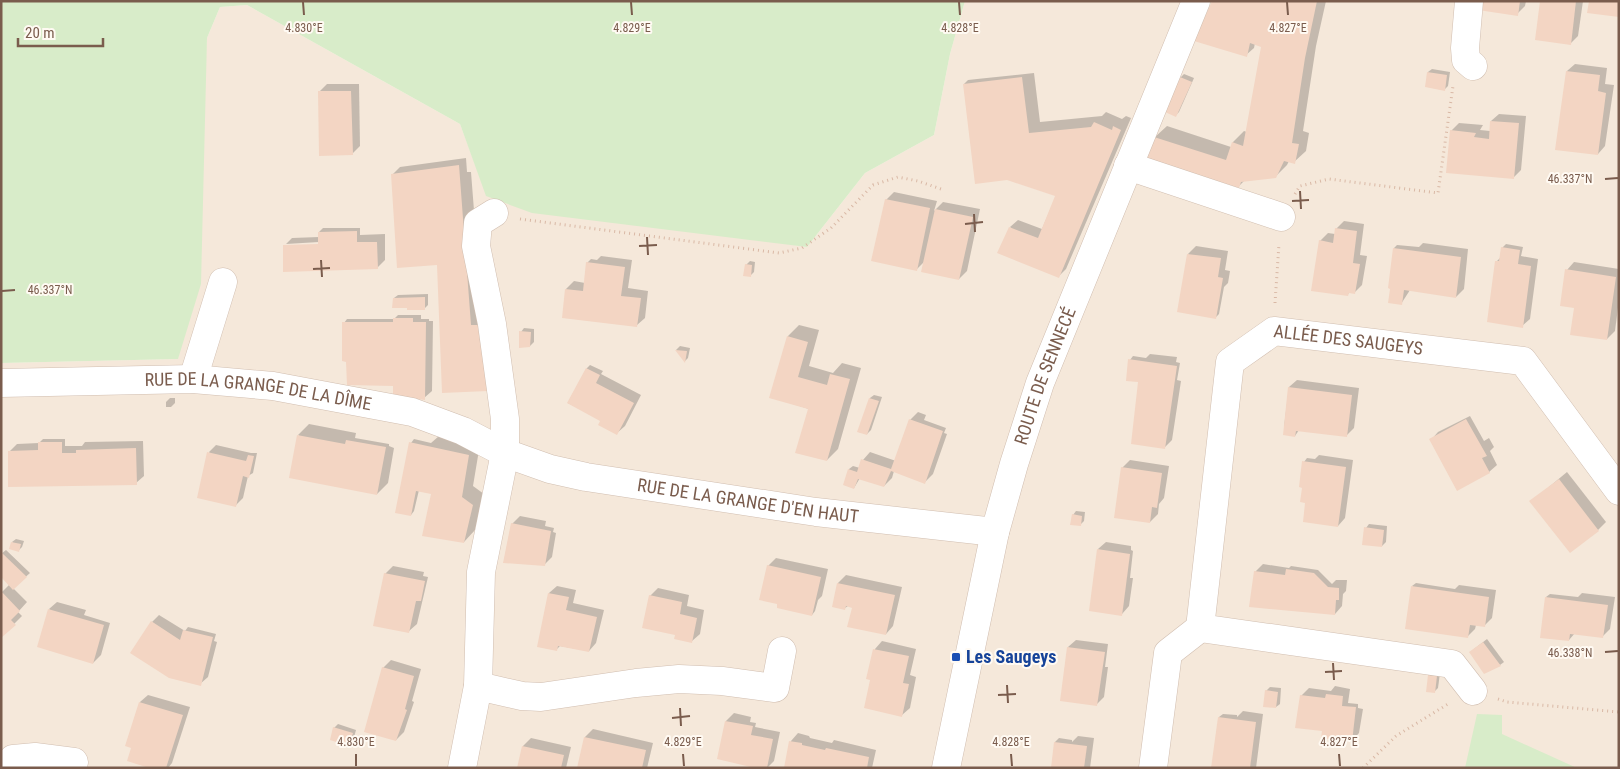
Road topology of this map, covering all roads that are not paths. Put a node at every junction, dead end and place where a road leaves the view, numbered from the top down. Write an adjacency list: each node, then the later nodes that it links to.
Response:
1 (1196, 1): 4 (street, ROUTE DE SENNECÉ)
2 (1469, 1): 3 (street)
3 (1469, 63)
4 (1128, 166): 6 (street); 12 (street, ROUTE DE SENNECÉ)
5 (494, 213): 10 (street)
6 (1281, 217)
7 (223, 282): 8 (street)
8 (192, 379): 9 (street, RUE DE LA GRANGE DE LA DÎME); 10 (street, RUE DE LA GRANGE DE LA DÎME)
9 (1, 383)
10 (505, 453): 12 (street, RUE DE LA GRANGE D'EN HAUT); 15 (street)
11 (1619, 491): 13 (street, ALLÉE DES SAUGEYS)
12 (995, 532): 20 (street, ROUTE DE SENNECÉ)
13 (1200, 628): 16 (street); 21 (street)
14 (782, 651): 15 (street)
15 (478, 686): 19 (street)
16 (1472, 691)
17 (8, 756): 18 (street)
18 (74, 762)
19 (462, 768)
20 (946, 768)
21 (1152, 768)

